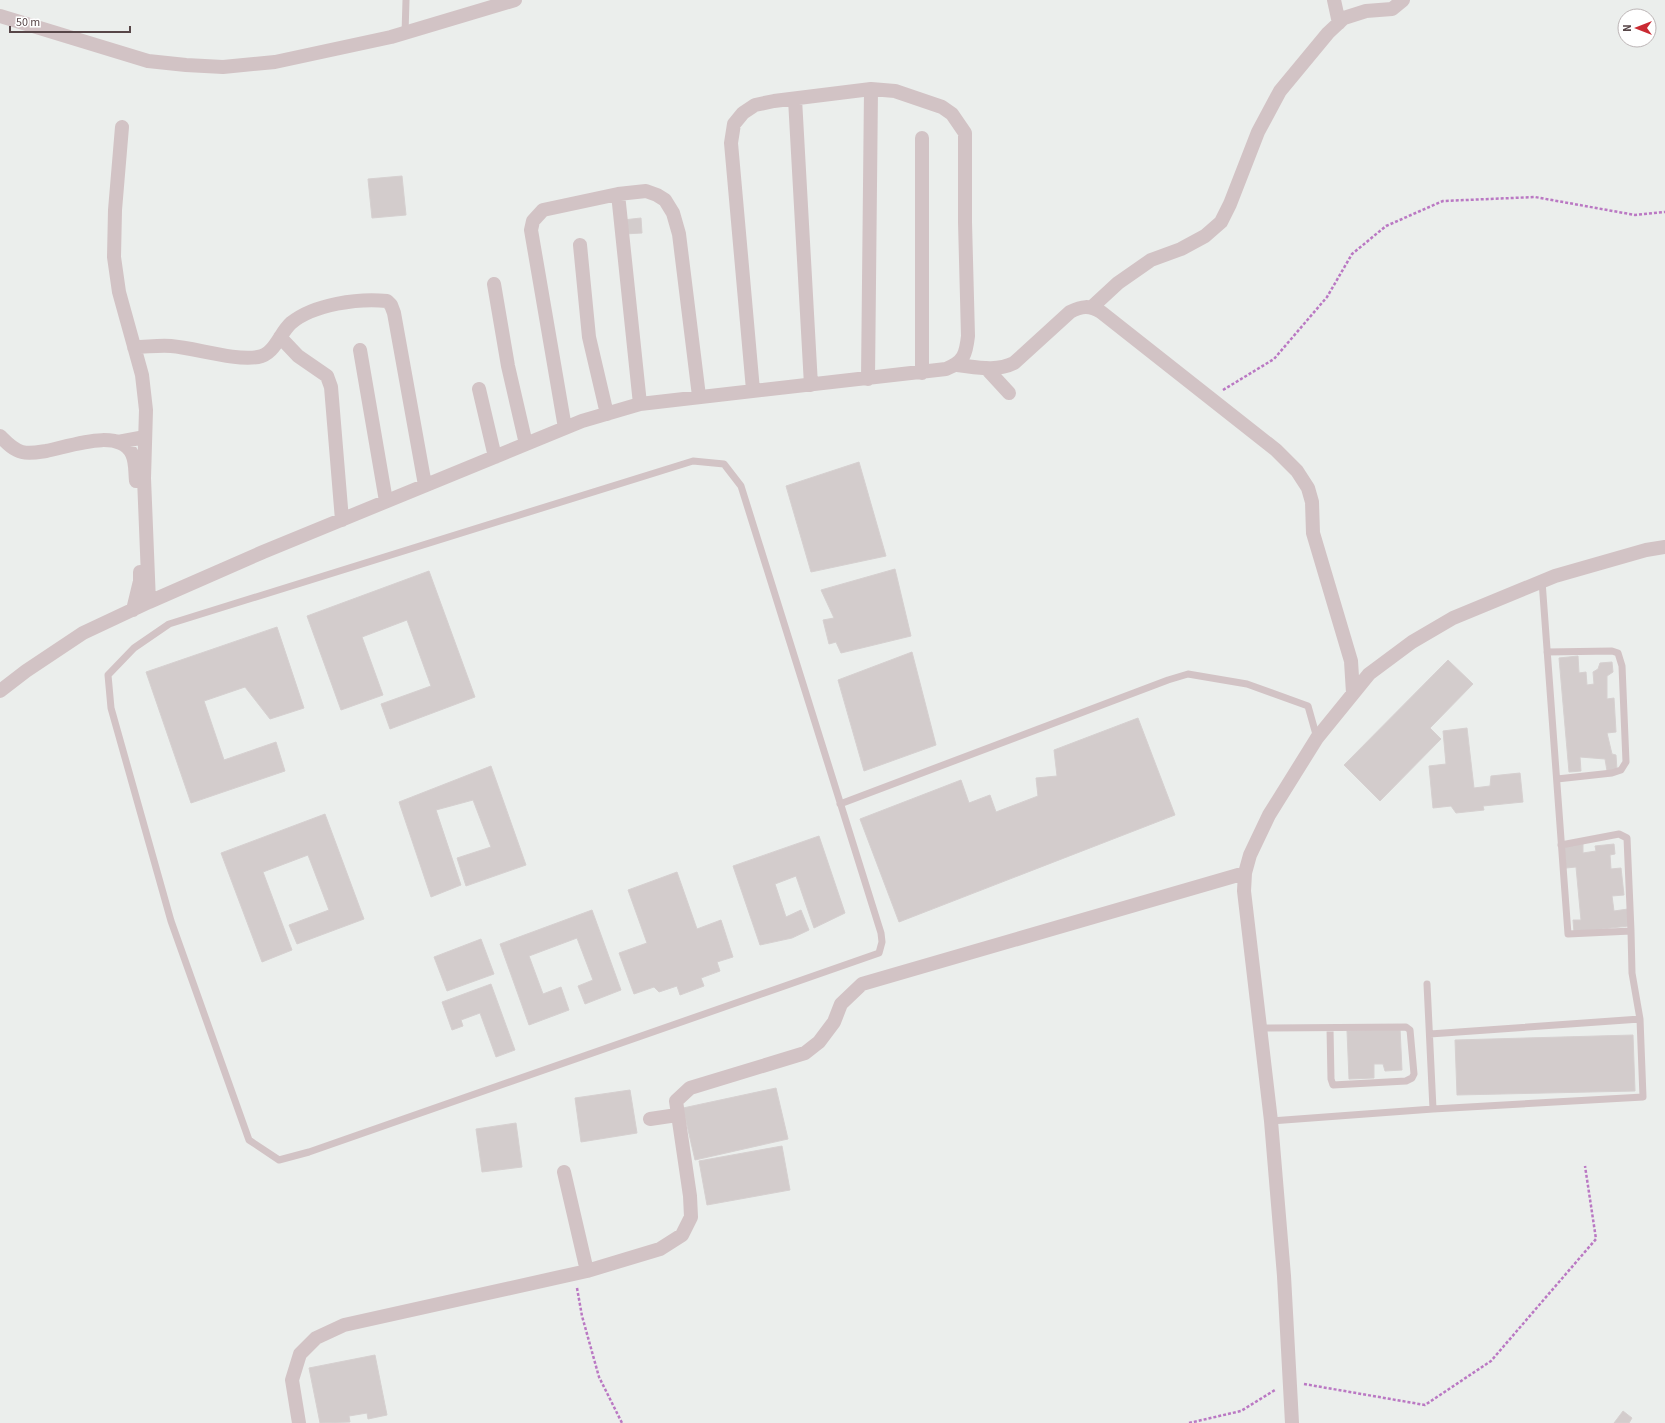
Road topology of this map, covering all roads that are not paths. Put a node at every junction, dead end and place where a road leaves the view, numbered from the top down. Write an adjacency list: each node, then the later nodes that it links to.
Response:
1 (406, 0): 7 (lane)
2 (515, 0): 7 (street)
3 (1334, 0): 6 (street)
4 (1403, 0): 6 (street)
5 (0, 16): 7 (street)
6 (1339, 23): 15 (street)
7 (405, 34)
8 (871, 89): 9 (street); 19 (street); 22 (street)
9 (795, 99): 23 (street); 25 (street)
10 (122, 127): 17 (street)
11 (922, 138): 21 (street)
12 (618, 194): 27 (street); 28 (street); 30 (street)
13 (580, 244): 29 (street)
14 (494, 284): 34 (street)
15 (1092, 307): 20 (street); 47 (street)
16 (280, 337): 17 (street); 36 (street); 38 (street)
17 (134, 347): 32 (street)
18 (360, 350): 37 (street)
19 (957, 365): 20 (street); 21 (street)
20 (986, 368): 26 (street)
21 (922, 373): 22 (street)
22 (868, 379): 23 (street)
23 (811, 385): 25 (street)
24 (479, 389): 35 (street)
25 (753, 390): 27 (street)
26 (1009, 393)
27 (699, 396): 28 (street)
28 (640, 404): 29 (street)
29 (607, 414): 30 (street)
30 (565, 428): 34 (street)
31 (0, 436): 33 (street)
32 (146, 437): 33 (street); 43 (street)
33 (118, 442): 44 (street)
34 (526, 444): 35 (street)
35 (495, 457): 36 (street)
36 (426, 485): 37 (street)
37 (386, 501): 38 (street)
38 (342, 520): 43 (street)
39 (1665, 537): 41 (street)
40 (1665, 547): 41 (street)
41 (1646, 550): 42 (street)
42 (1542, 582): 45 (lane); 47 (street)
43 (149, 602): 44 (street)
44 (133, 610): 46 (street)
45 (1547, 652): 49 (lane); 49 (lane)
46 (0, 691)
47 (1353, 693): 48 (street)
48 (1317, 738): 50 (lane); 52 (street)
49 (1557, 780): 51 (lane)
50 (840, 804): 50 (lane)
51 (1561, 845): 53 (lane); 53 (lane)
52 (1245, 873): 56 (street); 60 (street)
53 (1631, 931): 55 (lane)
54 (1427, 984): 58 (lane)
55 (1640, 1019): 58 (lane); 59 (lane)
56 (1261, 1028): 57 (lane); 62 (street)
57 (1330, 1028): 57 (lane)
58 (1430, 1034): 59 (lane)
59 (1433, 1109): 62 (lane)
60 (677, 1115): 61 (street); 64 (street)
61 (650, 1119)
62 (1271, 1121): 66 (street)
63 (564, 1172): 64 (street)
64 (581, 1272): 65 (street)
65 (299, 1423)
66 (1292, 1423)

